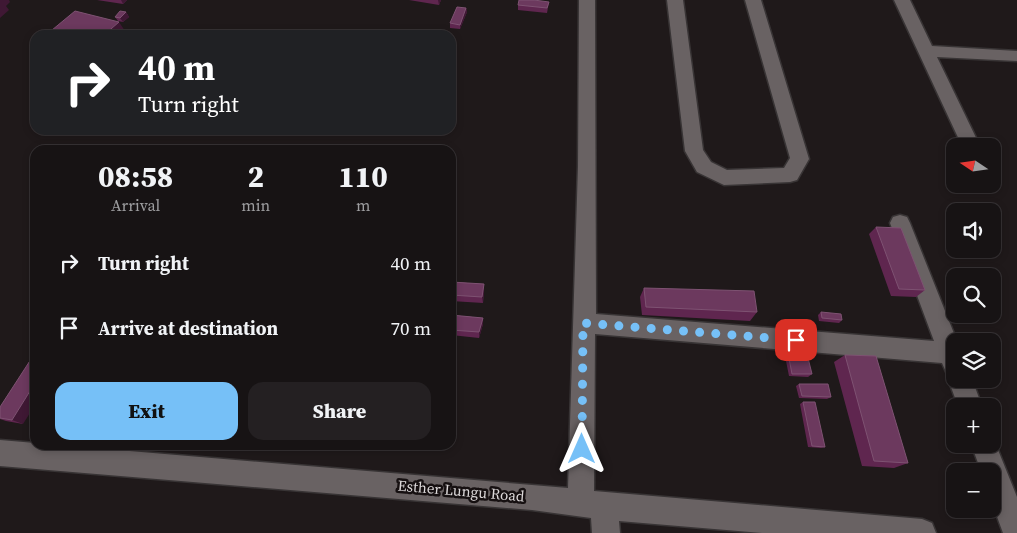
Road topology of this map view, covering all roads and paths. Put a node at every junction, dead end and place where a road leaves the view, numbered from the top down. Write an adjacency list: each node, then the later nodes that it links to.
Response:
1 (587, 0): 9 (street)
2 (675, 0): 3 (street)
3 (753, 0)
4 (902, 0): 5 (street)
5 (926, 51): 6 (street); 7 (street)
6 (1017, 56)
7 (968, 138)
8 (900, 223): 10 (street)
9 (583, 323): 11 (street); 14 (street)
10 (946, 344)
11 (946, 359)
12 (0, 452): 14 (street, Esther Lungu Road)
13 (987, 453): 17 (street)
14 (592, 504): 15 (street); 16 (street, Esther Lungu Road)
15 (606, 533)
16 (922, 533)
17 (1017, 533)

